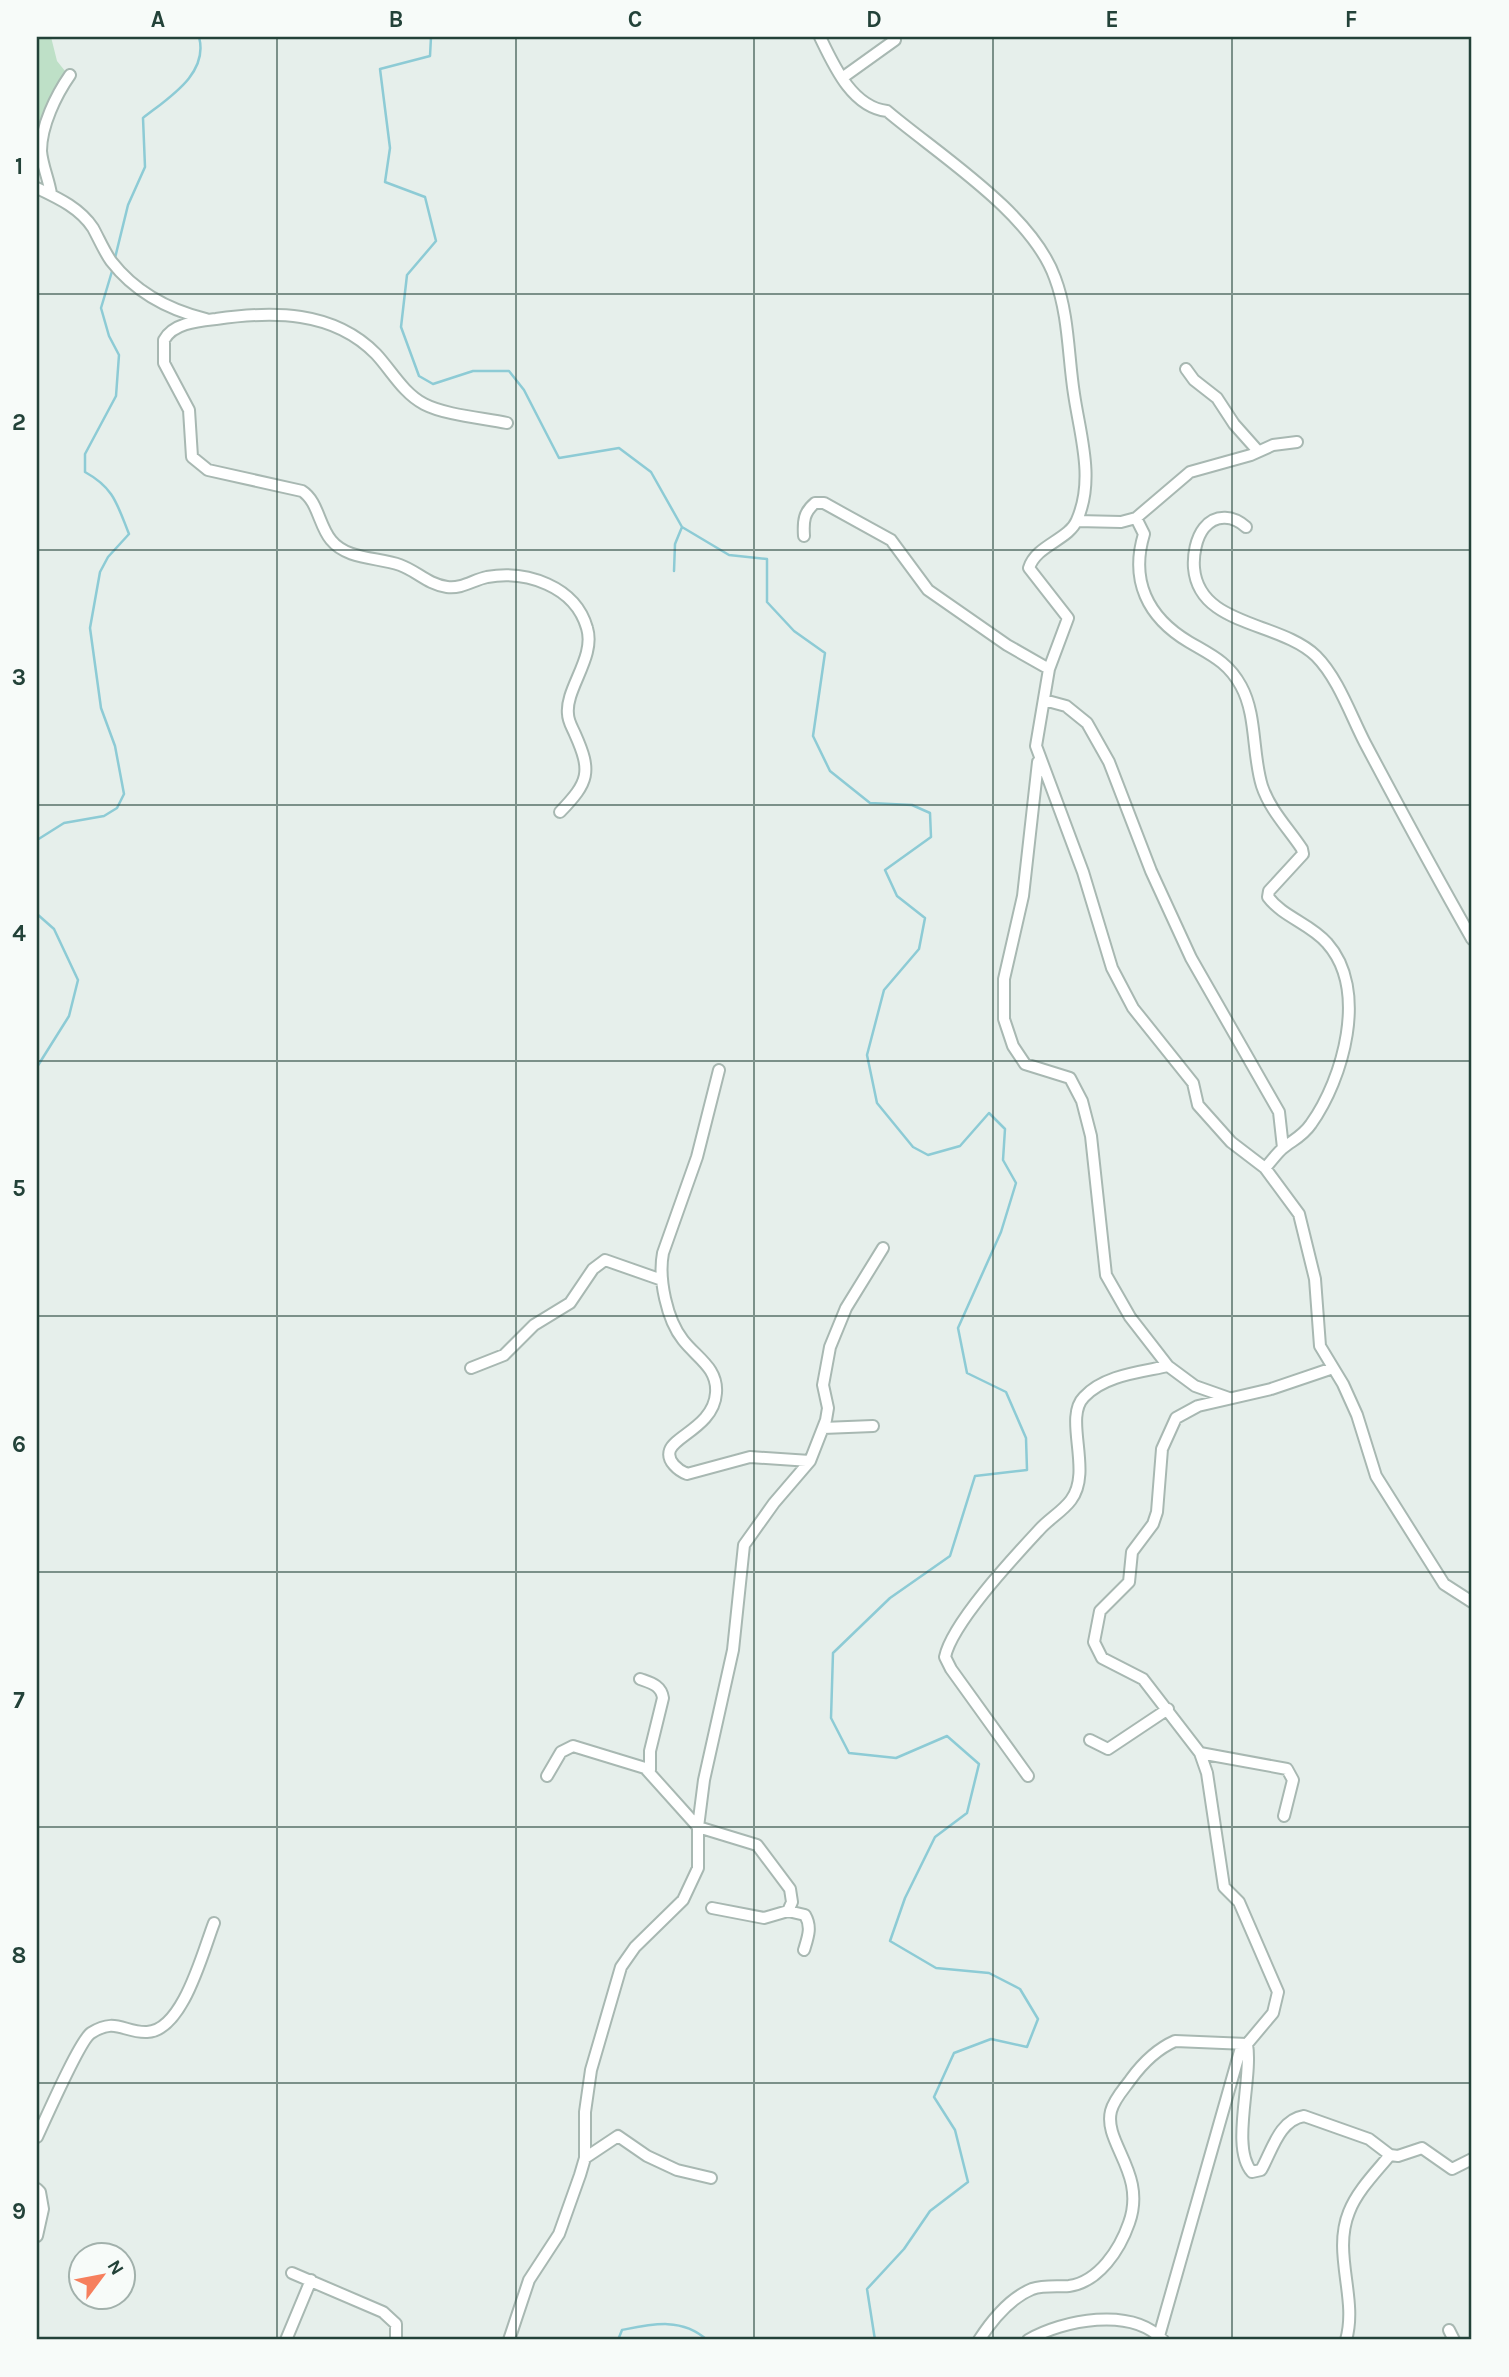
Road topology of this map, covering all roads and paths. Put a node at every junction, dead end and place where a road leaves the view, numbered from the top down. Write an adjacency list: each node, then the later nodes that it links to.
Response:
1 (820, 37): 4 (street)
2 (895, 40): 4 (street)
3 (70, 75): 6 (street)
4 (842, 78): 13 (street)
5 (37, 188): 6 (street)
6 (51, 194): 7 (street)
7 (209, 320): 9 (street); 19 (street)
8 (1186, 369): 11 (street)
9 (507, 423)
10 (1297, 442): 11 (street)
11 (1258, 452): 12 (street)
12 (1136, 519): 13 (street); 22 (street)
13 (1077, 521): 16 (street)
14 (1246, 527): 20 (street)
15 (804, 536): 16 (street)
16 (1049, 669): 17 (street)
17 (1044, 700): 18 (street); 22 (street)
18 (1038, 758): 23 (street); 26 (street)
19 (560, 812)
20 (1472, 939)
21 (719, 1070): 25 (street)
22 (1283, 1148): 23 (street)
23 (1265, 1168): 28 (street)
24 (883, 1248): 31 (street)
25 (662, 1280): 27 (street); 32 (street)
26 (1168, 1366): 29 (street); 40 (street)
27 (471, 1368)
28 (1333, 1368): 29 (street); 33 (street)
29 (1232, 1399): 35 (street)
30 (873, 1426): 31 (street)
31 (823, 1428): 32 (street)
32 (810, 1461): 42 (street)
33 (1472, 1602)
34 (640, 1679): 38 (street)
35 (1168, 1709): 36 (street); 37 (street)
36 (1090, 1740)
37 (1200, 1753): 41 (street); 47 (street)
38 (650, 1770): 39 (street); 42 (street)
39 (547, 1776)
40 (1028, 1776)
41 (1284, 1816)
42 (698, 1827): 44 (street); 50 (street)
43 (712, 1908): 44 (street)
44 (788, 1911): 46 (street)
45 (214, 1923): 48 (street)
46 (804, 1950)
47 (1245, 2044): 49 (street); 57 (street); 61 (street)
48 (37, 2137)
49 (1390, 2155): 51 (street); 63 (street)
50 (585, 2158): 52 (street); 60 (street)
51 (1472, 2159)
52 (711, 2178)
53 (37, 2189): 54 (street)
54 (37, 2236)
55 (292, 2273): 56 (street)
56 (312, 2280): 58 (street); 59 (street)
57 (1161, 2338): 62 (street)
58 (286, 2340)
59 (396, 2340)
60 (509, 2340)
61 (979, 2340)
62 (1028, 2340)
63 (1346, 2340)

